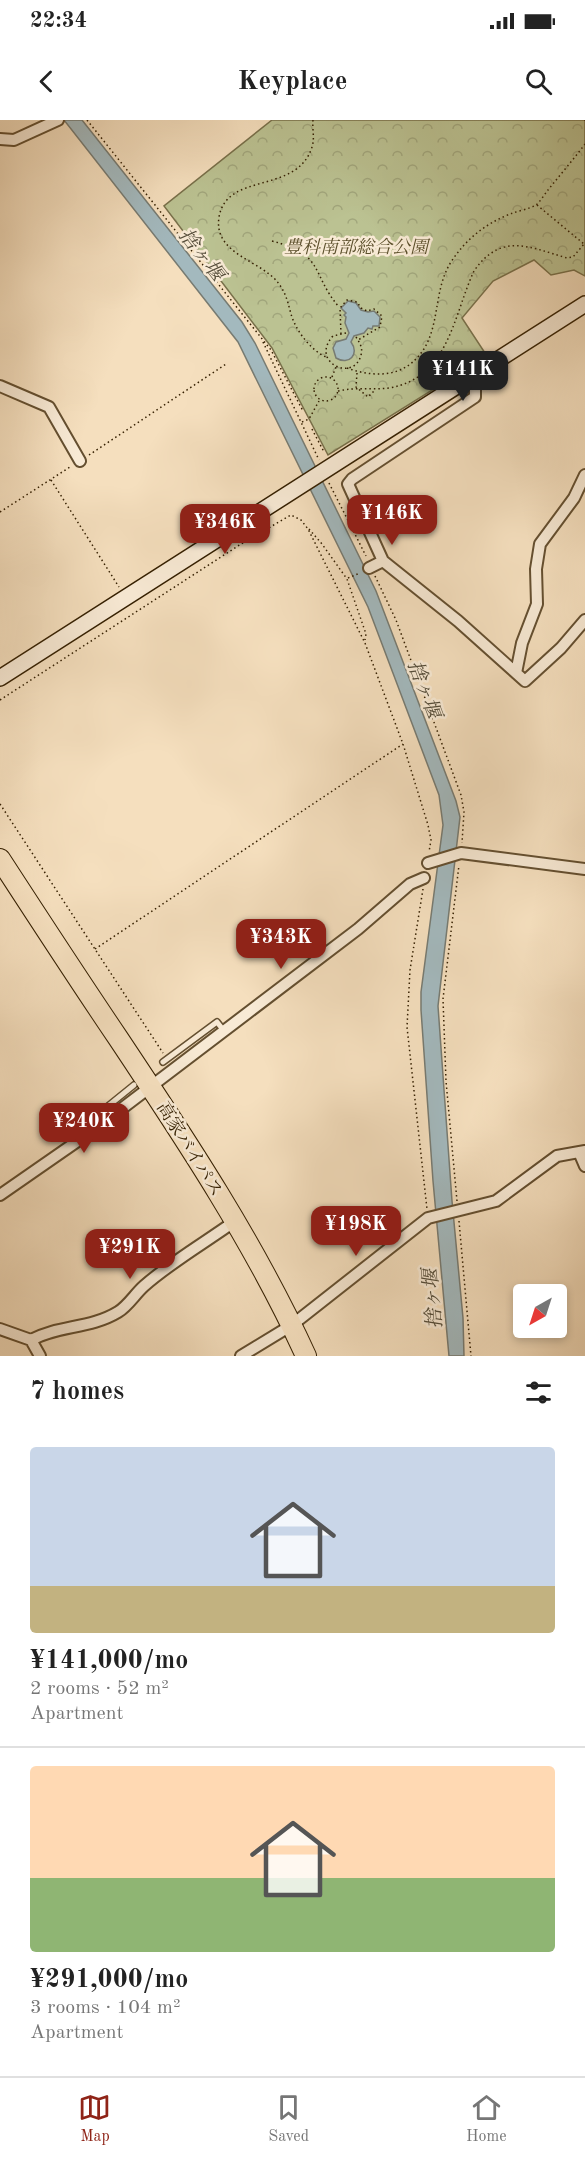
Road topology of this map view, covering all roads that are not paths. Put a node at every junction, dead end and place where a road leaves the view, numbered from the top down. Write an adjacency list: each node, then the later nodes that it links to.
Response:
1 (58, 120): 2 (street)
2 (0, 140)
3 (585, 304): 4 (street)
4 (472, 377): 8 (street); 12 (street)
5 (0, 386): 6 (street)
6 (80, 460)
7 (585, 475): 11 (street)
8 (383, 561): 9 (street); 11 (street)
9 (370, 566)
10 (585, 620): 11 (street)
11 (516, 673)
12 (0, 678)
13 (0, 859): 19 (highway, 高家バイパス)
14 (432, 862): 15 (street)
15 (585, 870)
16 (424, 879): 17 (street)
17 (224, 1030): 18 (lane); 19 (street)
18 (165, 1061)
19 (142, 1086): 20 (street); 20 (lane); 24 (highway, 高家バイパス)
20 (94, 1129): 23 (street)
21 (582, 1151): 22 (street); 25 (street)
22 (585, 1166)
23 (0, 1195)
24 (235, 1221): 25 (highway, 高家バイパス); 27 (street)
25 (292, 1325): 29 (street); 30 (highway, 高家バイパス)
26 (0, 1329): 27 (street)
27 (31, 1340): 28 (street)
28 (40, 1356)
29 (241, 1356)
30 (306, 1356)

